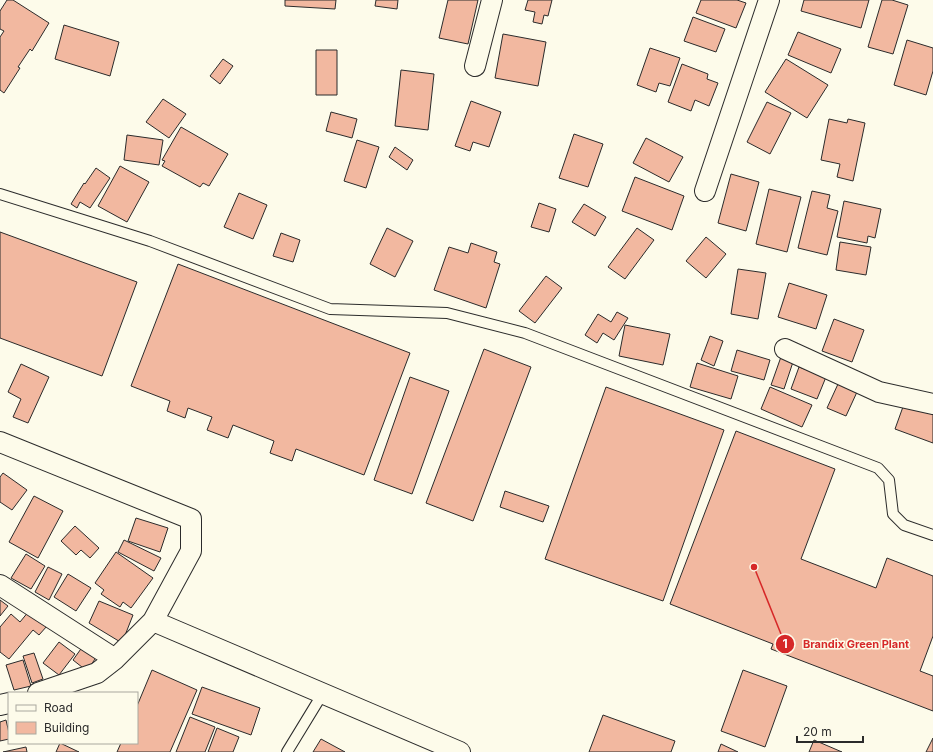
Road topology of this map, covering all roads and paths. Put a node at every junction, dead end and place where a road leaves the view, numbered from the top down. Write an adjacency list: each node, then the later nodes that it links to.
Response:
1 (492, 0): 3 (street)
2 (769, 0): 4 (street)
3 (475, 66)
4 (706, 191)
5 (0, 194): 9 (lane)
6 (785, 349): 7 (street)
7 (933, 404)
8 (0, 442): 11 (street)
9 (933, 535)
10 (0, 585): 12 (street)
11 (154, 621): 12 (street); 14 (street)
12 (115, 659): 13 (street)
13 (41, 692)
14 (323, 693): 15 (lane); 16 (street)
15 (287, 752)
16 (460, 752)

